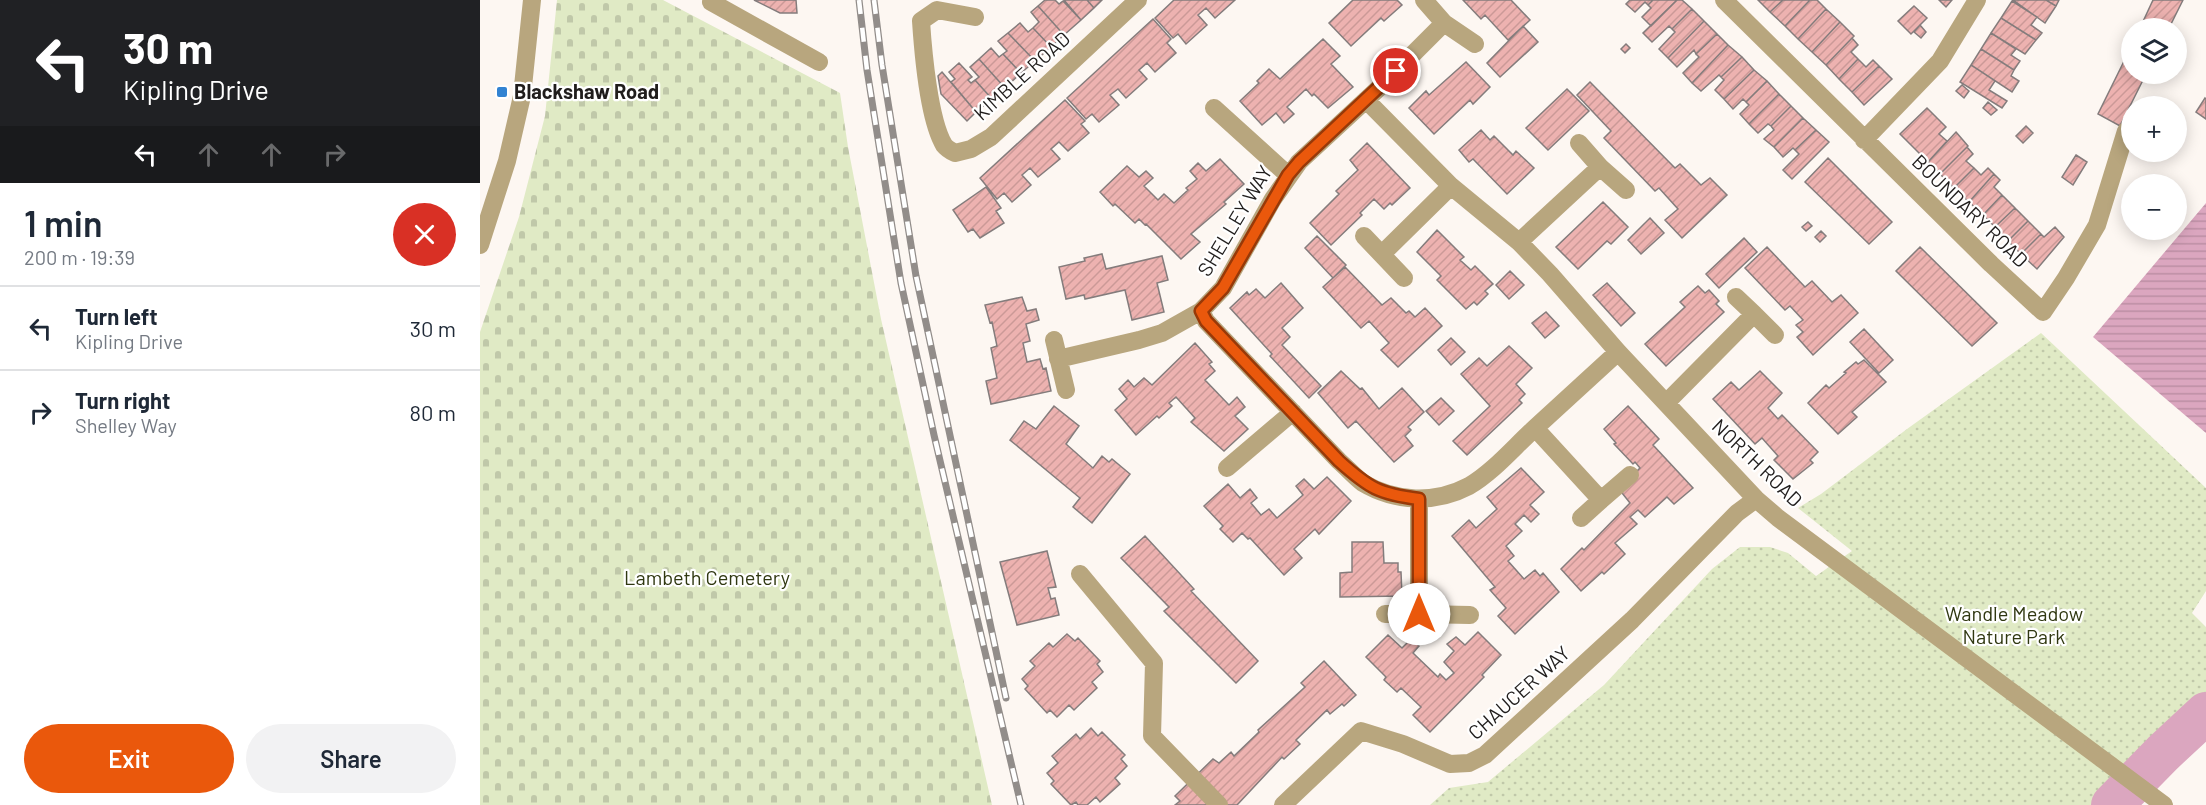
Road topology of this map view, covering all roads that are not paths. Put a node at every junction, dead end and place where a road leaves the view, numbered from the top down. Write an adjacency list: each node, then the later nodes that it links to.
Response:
1 (532, 0): 22 (street)
2 (1138, 0): 7 (street, KIMBLE ROAD)
3 (1424, 0): 8 (street)
4 (1724, 0): 13 (street, BOUNDARY ROAD)
5 (1977, 0): 13 (street)
6 (710, 1): 10 (street)
7 (975, 17)
8 (1444, 22): 9 (street); 11 (street, SHELLEY WAY)
9 (1475, 44)
10 (819, 62)
11 (1366, 100): 17 (street, SHELLEY WAY); 18 (street, NORTH ROAD)
12 (1214, 108): 17 (street)
13 (1864, 140): 15 (street, BOUNDARY ROAD)
14 (1579, 143): 16 (street)
15 (2121, 147)
16 (1600, 167): 19 (street); 21 (street)
17 (1288, 175): 26 (street, SHELLEY WAY)
18 (1451, 186): 21 (street, NORTH ROAD); 23 (street)
19 (1626, 190)
20 (1364, 236): 23 (street)
21 (1519, 242): 30 (street, NORTH ROAD)
22 (480, 245)
23 (1382, 254): 24 (street)
24 (1404, 278)
25 (1736, 297): 27 (street)
26 (1201, 311): 31 (street, SHELLEY WAY); 34 (street)
27 (1755, 314): 28 (street); 33 (street)
28 (1775, 335)
29 (1054, 340): 31 (street)
30 (1618, 352): 33 (street, NORTH ROAD); 35 (street)
31 (1058, 359): 32 (street)
32 (1066, 390)
33 (1666, 403): 39 (street, NORTH ROAD)
34 (1293, 412): 36 (street); 38 (street)
35 (1534, 428): 38 (street); 40 (street)
36 (1227, 468)
37 (1629, 475): 40 (street)
38 (1419, 499): 44 (street)
39 (1756, 499): 46 (street, NORTH ROAD); 48 (street, CHAUCER WAY)
40 (1600, 500): 41 (street)
41 (1581, 518)
42 (1080, 574): 47 (street)
43 (1384, 614): 44 (street)
44 (1419, 614): 45 (street)
45 (1470, 615)
46 (2159, 801)
47 (1219, 805)
48 (1283, 805)

